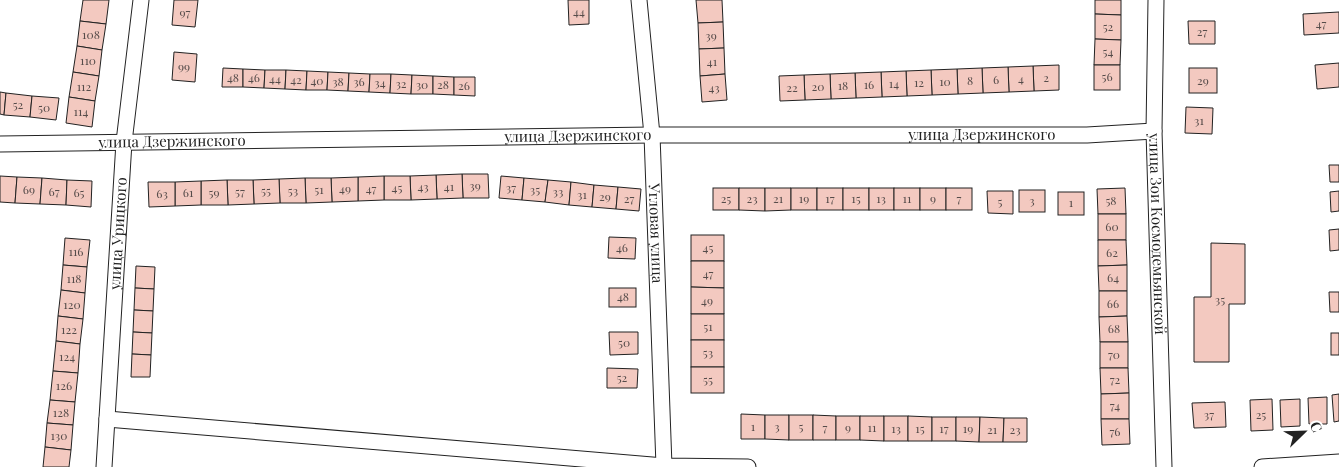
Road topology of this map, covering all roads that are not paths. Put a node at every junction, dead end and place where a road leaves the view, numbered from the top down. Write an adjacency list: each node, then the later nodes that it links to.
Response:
1 (141, 0): 6 (street, улица Урицкого)
2 (639, 0): 5 (street, Угловая улица)
3 (1156, 0): 4 (street, улица Зои Космодемьянской)
4 (1154, 131): 5 (street, улица Дзержинского); 13 (street, улица Зои Космодемьянской)
5 (652, 135): 6 (street, улица Дзержинского); 10 (street, Угловая улица)
6 (124, 142): 7 (street, улица Дзержинского); 8 (street, улица Урицкого)
7 (0, 144)
8 (107, 419): 10 (street); 11 (street, улица Урицкого)
9 (1339, 462): 14 (street)
10 (664, 466): 12 (street)
11 (104, 467)
12 (748, 467)
13 (1164, 467)
14 (1262, 467)

